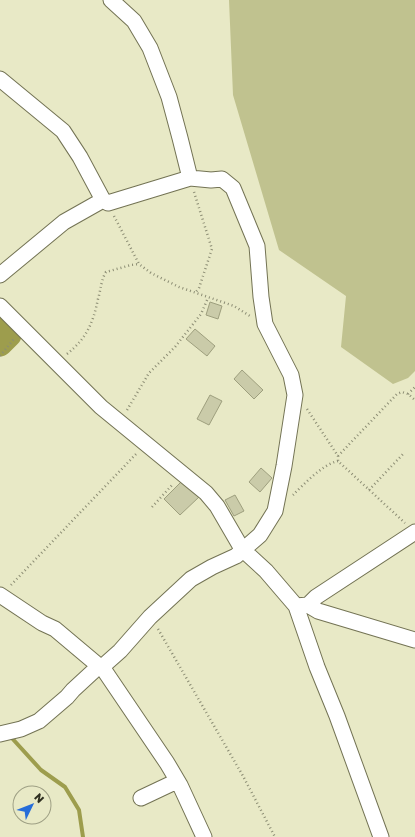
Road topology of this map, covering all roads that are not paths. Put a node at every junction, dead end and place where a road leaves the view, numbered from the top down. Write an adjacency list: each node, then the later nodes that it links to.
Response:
1 (121, 3): 3 (street)
2 (0, 79): 4 (street)
3 (190, 178): 4 (street); 8 (street)
4 (105, 202): 5 (street)
5 (0, 275)
6 (0, 306): 8 (street)
7 (415, 533): 10 (street)
8 (242, 549): 10 (street); 12 (street)
9 (0, 596): 12 (street)
10 (302, 605): 11 (street); 17 (street)
11 (415, 640)
12 (101, 667): 13 (street); 14 (street)
13 (6, 733)
14 (178, 780): 15 (street); 16 (street)
15 (140, 798)
16 (204, 837)
17 (381, 837)

